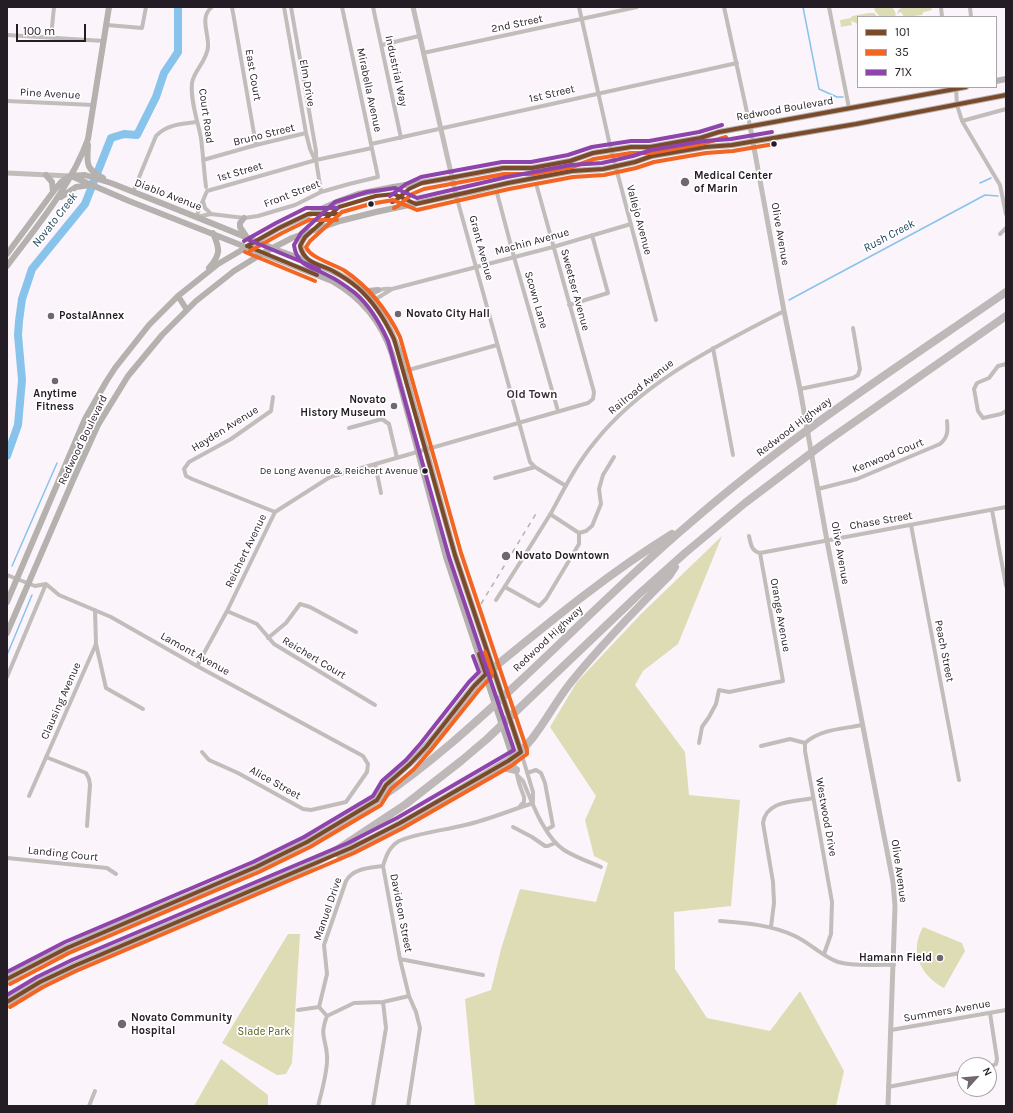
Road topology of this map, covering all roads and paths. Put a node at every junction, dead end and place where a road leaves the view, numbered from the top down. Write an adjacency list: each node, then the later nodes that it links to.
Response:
1 (54, 7): 19 (street)
2 (109, 7): 16 (main road)
3 (146, 7): 16 (street)
4 (212, 7): 33 (street, Court Road)
5 (232, 7): 40 (street, East Court)
6 (284, 7): 36 (street, Elm Drive)
7 (291, 7): 44 (street, Elm Drive)
8 (342, 7): 41 (street, Mirabella Avenue)
9 (373, 7): 21 (street, Industrial Way)
10 (413, 7): 18 (street, Grant Avenue)
11 (579, 7): 15 (street, Vallejo Avenue)
12 (637, 7): 15 (street, 2nd Street)
13 (724, 7): 23 (street, Olive Avenue)
14 (829, 7): 30 (street)
15 (581, 19): 22 (street, 2nd Street); 25 (street, Vallejo Avenue)
16 (107, 25): 20 (main road)
17 (7, 35): 19 (street)
18 (419, 36): 21 (street); 22 (street, Grant Avenue)
19 (52, 38): 20 (street)
20 (104, 41): 28 (main road)
21 (382, 45): 37 (street, Industrial Way)
22 (423, 53): 35 (street, Grant Avenue)
23 (737, 63): 25 (street, 1st Street); 34 (street, Olive Avenue)
24 (956, 88): 29 (street); 30 (main road, Redwood Boulevard)
25 (598, 93): 35 (street, 1st Street); 42 (street, Vallejo Avenue)
26 (1006, 95): 29 (main road, Redwood Boulevard)
27 (7, 101): 28 (street, Pine Avenue)
28 (93, 105): 38 (main road)
29 (957, 105): 32 (street); 39 (main road, Redwood Boulevard)
30 (849, 108): 34 (main road, Redwood Boulevard)
31 (1006, 109): 32 (street)
32 (962, 121): 65 (street)
33 (198, 122): 43 (street, Court Road); 56 (street)
34 (750, 126): 39 (street, Olive Avenue); 42 (main road, Redwood Boulevard)
35 (440, 129): 37 (street, 1st Street); 51 (street, Grant Avenue)
36 (306, 133): 40 (street, Bruno Street); 44 (street, Elm Drive)
37 (401, 138): 41 (street, 1st Street)
38 (88, 139): 48 (main road); 49 (main road)
39 (754, 142): 45 (main road, Redwood Boulevard); 96 (street, Olive Avenue)
40 (256, 145): 43 (street, Bruno Street)
41 (371, 146): 44 (street, 1st Street); 50 (street, Mirabella Avenue)
42 (611, 150): 45 (street, Vallejo Avenue); 51 (main road, Redwood Boulevard)
43 (203, 160): 54 (street, Court Road)
44 (316, 160): 54 (street, 1st Street); 57 (street, Elm Drive)
45 (615, 166): 59 (main road, Redwood Boulevard); 68 (street, Vallejo Avenue)
46 (7, 173): 47 (street, Diablo Avenue)
47 (46, 174): 49 (street, Diablo Avenue); 55 (main road)
48 (92, 175): 49 (main road, Diablo Avenue); 56 (main road, Diablo Avenue)
49 (70, 176): 52 (main road, Diablo Avenue); 55 (main road); 63 (main road)
50 (378, 177): 57 (street, Front Street)
51 (451, 178): 59 (street, Grant Avenue); 76 (main road, Redwood Boulevard)
52 (89, 185): 61 (main road, Diablo Avenue); 63 (main road)
53 (537, 187): 78 (street, Sweetser Avenue)
54 (207, 189): 62 (street, Court Road)
55 (53, 192): 81 (main road)
56 (133, 192): 60 (main road, Diablo Avenue)
57 (321, 192): 67 (street, Front Street)
58 (497, 193): 82 (street, Scown Lane)
59 (456, 195): 71 (main road, Redwood Boulevard); 85 (street, Grant Avenue)
60 (145, 197): 61 (main road); 66 (main road, Diablo Avenue)
61 (129, 201): 69 (main road, Diablo Avenue)
62 (203, 201): 64 (street); 66 (street, Court Road)
63 (52, 205): 84 (main road)
64 (211, 214): 66 (street, Front Street); 67 (street, Front Street)
65 (1006, 214)
66 (196, 216): 69 (main road); 75 (main road, Diablo Avenue)
67 (244, 218): 75 (main road)
68 (631, 224): 74 (street, Machin Avenue); 98 (street, Vallejo Avenue)
69 (193, 226): 72 (main road, Diablo Avenue)
70 (1006, 228): 73 (street)
71 (313, 230): 79 (main road, Redwood Boulevard); 83 (main road)
72 (213, 233): 77 (main road, Diablo Avenue); 86 (main road)
73 (1000, 234)
74 (592, 235): 78 (street, Machin Avenue); 93 (street)
75 (247, 237): 76 (main road, Diablo Avenue)
76 (256, 241): 77 (main road, Redwood Boulevard); 79 (main road, Diablo Avenue)
77 (247, 246): 80 (main road, Diablo Avenue); 86 (main road, Redwood Boulevard)
78 (554, 247): 82 (street, Machin Avenue); 93 (street, Sweetser Avenue)
79 (272, 248): 80 (main road, Redwood Boulevard); 83 (main road, Diablo Avenue)
80 (263, 253): 94 (main road, Diablo Avenue); 95 (main road, Redwood Boulevard)
81 (7, 254)
82 (514, 257): 85 (street, Machin Avenue); 107 (street, Scown Lane)
83 (308, 261): 87 (main road, Diablo Avenue)
84 (7, 266)
85 (476, 266): 88 (street, Machin Avenue); 100 (street, Grant Avenue)
86 (203, 275): 91 (main road, Redwood Boulevard)
87 (359, 289): 89 (main road); 92 (main road, Diablo Avenue)
88 (392, 289): 89 (street, Machin Avenue); 92 (street, Machin Avenue)
89 (378, 290): 92 (street)
90 (1006, 292): 126 (highway, Redwood Highway)
91 (178, 296): 95 (main road); 136 (main road, Redwood Boulevard)
92 (371, 300): 94 (main road); 103 (main road, Diablo Avenue)
93 (569, 305): 106 (street, Sweetser Avenue)
94 (365, 306): 112 (main road, Diablo Avenue)
95 (187, 310): 137 (main road, Redwood Boulevard)
96 (784, 311): 101 (street, Railroad Avenue); 104 (street, Olive Avenue)
97 (1006, 316): 132 (highway)
98 (656, 320)
99 (854, 328): 104 (street)
100 (497, 346): 103 (street); 110 (street, Grant Avenue)
101 (713, 348): 113 (street); 119 (street, Railroad Avenue)
102 (1006, 364): 108 (street)
103 (405, 372): 112 (main road, Diablo Avenue)
104 (800, 389): 120 (street, Olive Avenue)
105 (273, 396): 124 (street, Hayden Avenue)
106 (593, 398): 107 (street, Reichert Avenue)
107 (558, 411): 110 (street, Reichert Avenue)
108 (1006, 411)
109 (947, 421): 120 (street, Kenwood Court)
110 (518, 423): 112 (street, Reichert Avenue); 117 (street, Grant Avenue)
111 (349, 428): 115 (street)
112 (422, 451): 115 (street, Reichert Avenue); 128 (main road); 134 (main road)
113 (733, 455)
114 (614, 457): 129 (street)
115 (397, 458): 116 (street, Reichert Avenue)
116 (375, 464): 121 (street); 124 (street, Reichert Avenue)
117 (535, 467): 118 (street); 119 (street)
118 (495, 478)
119 (566, 486): 125 (street, Railroad Avenue)
120 (818, 489): 131 (street, Olive Avenue)
121 (381, 493)
122 (1006, 507): 123 (street, Chase Street)
123 (992, 510): 127 (street, Chase Street); 140 (street)
124 (275, 512): 144 (street, Reichert Avenue)
125 (550, 514): 129 (street); 139 (street, Railroad Avenue)
126 (690, 523): 150 (highway); 168 (highway, Redwood Highway)
127 (911, 525): 131 (street, Chase Street); 165 (street, Peach Street)
128 (440, 533): 134 (main road); 150 (main road)
129 (579, 533): 139 (street)
130 (749, 536): 133 (street)
131 (827, 540): 133 (street, Chase Street); 154 (street, Olive Avenue)
132 (685, 553): 159 (highway); 179 (highway)
133 (760, 553): 155 (street, Orange Avenue)
134 (455, 555): 150 (main road)
135 (7, 575): 136 (street)
136 (17, 579): 137 (street); 142 (main road, Redwood Boulevard)
137 (28, 583): 138 (street); 146 (main road, Redwood Boulevard)
138 (46, 584): 143 (street, Lamont Avenue); 151 (street)
139 (505, 586): 141 (street, Railroad Avenue)
140 (1006, 586)
141 (496, 600)
142 (7, 602)
143 (95, 610): 148 (street, Clausing Avenue); 149 (street, Lamont Avenue)
144 (227, 611): 147 (street, Reichert Court); 149 (street, Reichert Avenue)
145 (356, 632): 147 (street)
146 (7, 633)
147 (268, 638): 152 (street, Reichert Court)
148 (96, 644): 153 (street); 160 (street, Clausing Avenue)
149 (198, 666): 169 (street, Lamont Avenue)
150 (489, 671): 159 (main road); 161 (main road); 168 (highway)
151 (7, 677)
152 (375, 705)
153 (143, 709)
154 (862, 725): 156 (street); 185 (street, Olive Avenue)
155 (699, 743)
156 (805, 743): 157 (street); 167 (street, Westwood Drive)
157 (761, 746)
158 (202, 752): 169 (street, Alice Street)
159 (521, 752): 161 (highway); 164 (street)
160 (46, 757): 166 (street, Clausing Avenue); 172 (street)
161 (513, 758): 162 (highway); 163 (street)
162 (496, 768): 163 (highway); 179 (highway)
163 (517, 772): 170 (street); 171 (street)
164 (527, 773): 170 (street); 174 (street)
165 (959, 780)
166 (30, 796)
167 (813, 798): 182 (street); 183 (street, Westwood Drive)
168 (377, 800): 187 (highway, Redwood Highway)
169 (346, 802)
170 (533, 803): 171 (street, Davidson Street); 174 (street)
171 (519, 808): 177 (street, Davidson Street)
172 (87, 826)
173 (513, 827): 175 (street)
174 (546, 830): 175 (street)
175 (555, 843): 178 (street)
176 (7, 858): 180 (street, Landing Court)
177 (383, 866): 184 (street, Davidson Street); 191 (street, Manuel Drive)
178 (601, 866)
179 (307, 867): 189 (highway)
180 (116, 874)
181 (720, 921): 182 (street)
182 (771, 927): 183 (street)
183 (824, 954): 185 (street)
184 (400, 959): 186 (street); 188 (street, Davidson Street)
185 (894, 965): 196 (street, Olive Avenue)
186 (483, 975)
187 (7, 979)
188 (409, 996): 190 (street); 204 (street, Davidson Street)
189 (7, 1002)
190 (384, 1002): 195 (street); 203 (street)
191 (318, 1007): 192 (street); 195 (street)
192 (298, 1010)
193 (1006, 1010): 194 (street, Summers Avenue)
194 (990, 1013): 196 (street, Summers Avenue); 197 (street)
195 (327, 1016): 202 (street)
196 (891, 1030): 199 (street, Olive Avenue)
197 (997, 1057)
198 (957, 1074): 199 (street)
199 (888, 1087): 205 (street, Olive Avenue)
200 (95, 1091): 201 (street)
201 (89, 1106)
202 (318, 1106)
203 (373, 1106)
204 (408, 1106)
205 (888, 1106)

